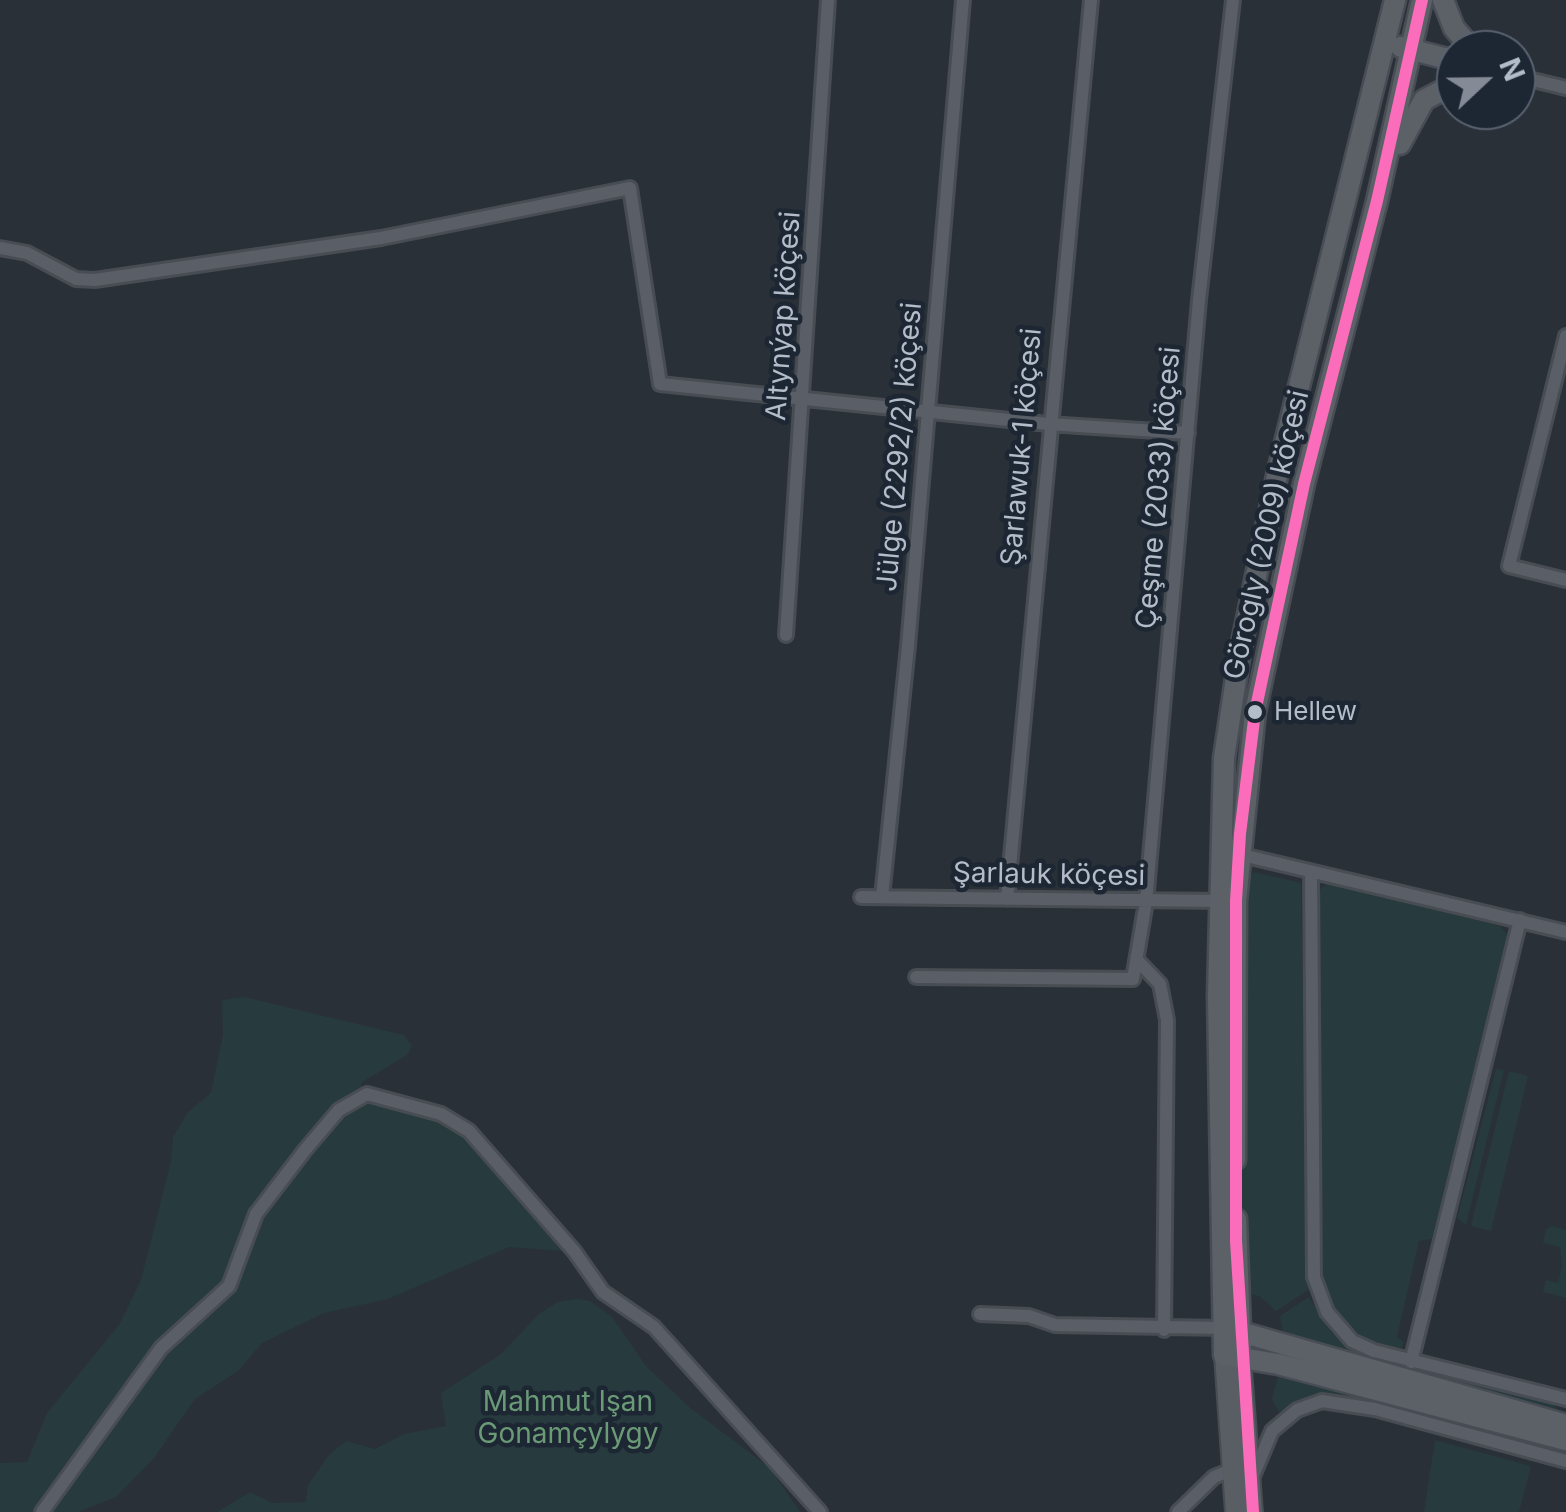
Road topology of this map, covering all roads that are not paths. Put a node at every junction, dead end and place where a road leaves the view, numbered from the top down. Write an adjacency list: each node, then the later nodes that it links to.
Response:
1 (828, 0): 18 (street, Altynýap köçesi)
2 (963, 0): 19 (street, Jülge (2292/2) köçesi)
3 (1092, 0): 20 (street, Şarlawuk-1 köçesi)
4 (1234, 0): 21 (street, Çeşme (2033) köçesi)
5 (1394, 0): 9 (main road, Görogly (2009) köçesi)
6 (1422, 0): 10 (main road, Görogly (2009) köçesi)
7 (1443, 0): 8 (main road)
8 (1456, 30)
9 (1384, 44): 10 (main road); 24 (main road, Görogly (2009) köçesi)
10 (1412, 50): 11 (main road); 15 (main road, Görogly (2009) köçesi)
11 (1436, 56)
12 (1536, 81): 13 (street)
13 (1566, 88)
14 (1436, 94): 15 (main road)
15 (1377, 202): 24 (main road, Görogly (2009) köçesi)
16 (0, 248): 18 (street)
17 (1566, 336): 22 (street)
18 (803, 400): 19 (street); 23 (street, Altynýap köçesi)
19 (925, 412): 20 (street); 27 (street, Jülge (2292/2) köçesi)
20 (1048, 424): 21 (street); 28 (street, Şarlawuk-1 köçesi)
21 (1188, 433): 30 (street, Çeşme (2033) köçesi)
22 (1566, 580)
23 (786, 635)
24 (1230, 853): 25 (street); 29 (main road, Görogly (2009) köçesi)
25 (1310, 872): 31 (street); 39 (street)
26 (861, 897): 27 (street, Şarlauk köçesi)
27 (882, 898): 28 (street, Şarlauk köçesi)
28 (1007, 898): 30 (street, Şarlauk köçesi)
29 (1228, 901): 30 (street, Şarlauk köçesi); 36 (main road, Görogly (2009) köçesi)
30 (1146, 902): 33 (street, Çeşme (2033) köçesi)
31 (1520, 920): 32 (street); 39 (street)
32 (1566, 932)
33 (1136, 960): 34 (street, Çeşme (2033) köçesi); 37 (street)
34 (916, 978)
35 (980, 1314): 37 (street)
36 (1232, 1329): 37 (street); 38 (main road, Görogly (2009) köçesi); 44 (main road)
37 (1164, 1330)
38 (1233, 1356): 40 (main road); 48 (main road, Görogly (2009) köçesi); 49 (main road, Görogly (2009) köçesi)
39 (1411, 1362): 41 (street)
40 (1402, 1396): 42 (main road); 43 (main road)
41 (1566, 1398)
42 (1375, 1409): 46 (street); 49 (street)
43 (1494, 1421): 45 (main road); 46 (main road)
44 (1566, 1425)
45 (1566, 1440)
46 (1505, 1443): 47 (street)
47 (1566, 1460)
48 (1231, 1470): 50 (main road, Görogly (2009) köçesi); 53 (street)
49 (1250, 1484): 54 (main road, Görogly (2009) köçesi)
50 (1233, 1509)
51 (42, 1512): 52 (street)
52 (820, 1512)
53 (1178, 1512)
54 (1253, 1512)

